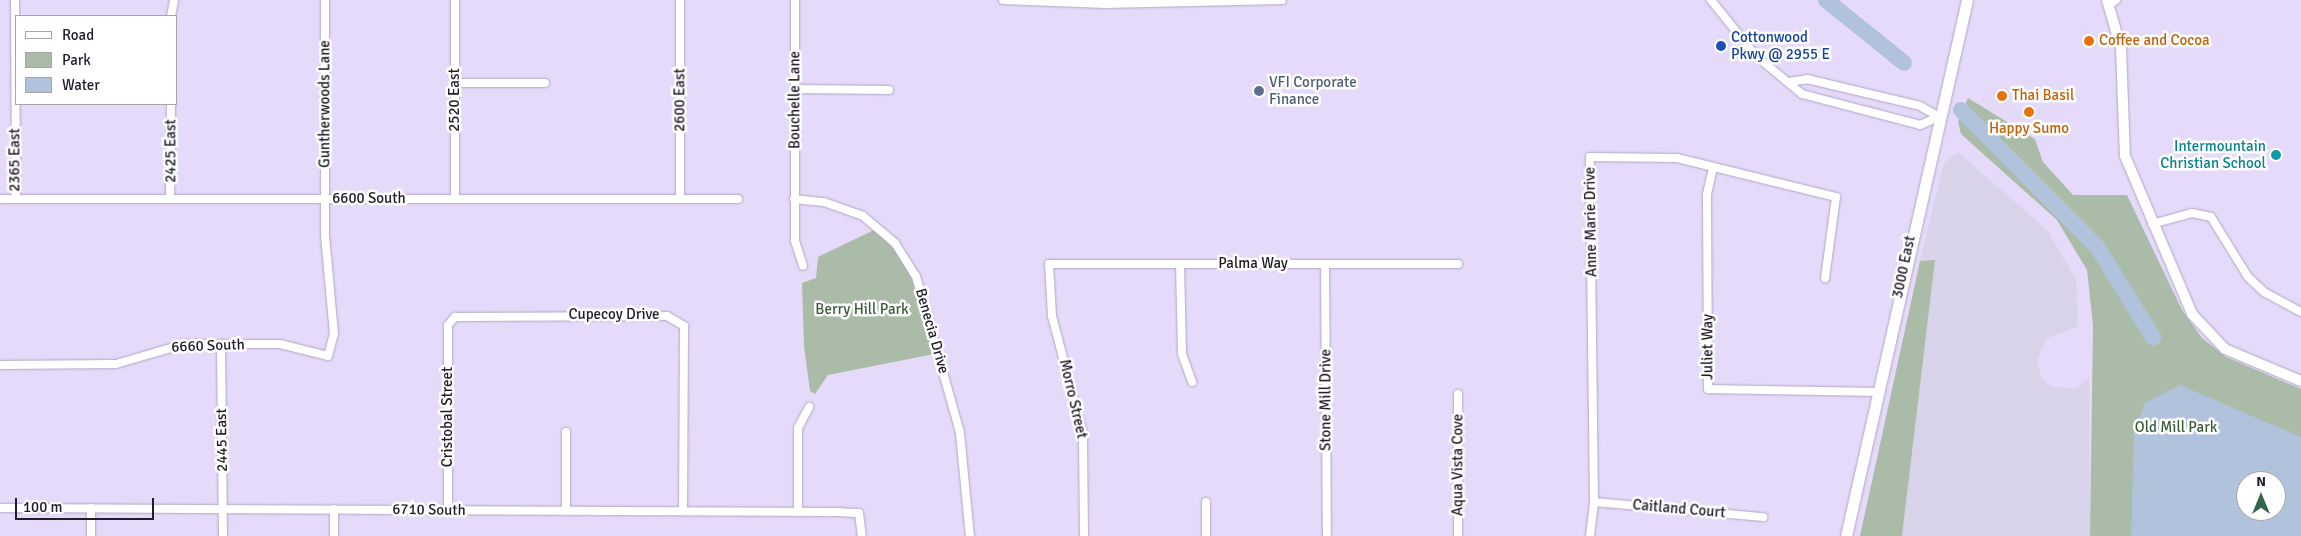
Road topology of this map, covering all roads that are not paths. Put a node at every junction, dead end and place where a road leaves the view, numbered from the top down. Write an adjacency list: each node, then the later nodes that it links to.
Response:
1 (15, 0): 12 (street, 2365 East)
2 (174, 0): 13 (street)
3 (325, 0): 26 (street, Guntherwoods Lane)
4 (455, 0): 15 (street, 2520 East)
5 (680, 0): 28 (street, 2600 East)
6 (795, 0): 17 (street, Bouchelle Lane)
7 (1002, 0): 8 (street)
8 (1282, 0)
9 (1711, 0): 14 (street)
10 (1967, 0): 21 (main road, 3000 East)
11 (2111, 2): 31 (street)
12 (15, 15)
13 (171, 15)
14 (1789, 82): 21 (street); 21 (street)
15 (455, 83): 16 (street); 27 (street, 2520 East)
16 (545, 84)
17 (795, 89): 18 (street); 30 (street, Bouchelle Lane)
18 (888, 90)
19 (16, 105): 24 (street, 2365 East)
20 (171, 105): 25 (street, 2425 East)
21 (1939, 117): 45 (main road, 3000 East)
22 (1713, 168): 37 (street, Anne Marie Drive); 45 (street, Juliet Way); 50 (street, Anne Marie Drive)
23 (0, 199): 24 (street, 6600 South)
24 (16, 199): 25 (street, 6600 South)
25 (170, 199): 26 (street, 6600 South)
26 (326, 199): 27 (street, 6600 South); 41 (street, Guntherwoods Lane)
27 (455, 199): 28 (street, 6600 South)
28 (680, 199): 29 (street, 6600 South)
29 (738, 199)
30 (794, 199): 36 (street, Bouchelle Lane); 64 (street, Benecia Drive)
31 (2152, 224): 38 (street); 43 (street)
32 (1049, 264): 33 (street, Palma Way); 65 (street, Morro Street)
33 (1180, 264): 34 (street, Palma Way); 44 (street)
34 (1325, 264): 35 (street, Palma Way); 67 (street, Stone Mill Drive)
35 (1458, 264)
36 (803, 266)
37 (1825, 278)
38 (2301, 312)
39 (448, 324): 55 (street, Cristobal Street); 57 (street, Cupecoy Drive)
40 (221, 345): 41 (street, 6660 South); 42 (street, 6660 South); 53 (street, 2445 East)
41 (328, 356)
42 (0, 365)
43 (2301, 381)
44 (1192, 382)
45 (1876, 392): 70 (main road, 3000 East)
46 (1458, 394): 68 (street, Aqua Vista Cove)
47 (809, 408): 58 (street)
48 (566, 432): 56 (street)
49 (1206, 502): 66 (street)
50 (1594, 502): 59 (street, Caitland Court); 69 (street, Anne Marie Drive)
51 (0, 508): 52 (street, 6710 South)
52 (91, 508): 53 (street, 6710 South); 60 (street)
53 (223, 509): 54 (street, 6710 South); 61 (street, 2445 East)
54 (334, 509): 55 (street, 6710 South); 62 (street)
55 (448, 509): 56 (street, 6710 South)
56 (566, 511): 57 (street, 6710 South)
57 (684, 512): 58 (street, 6710 South)
58 (798, 512): 63 (street, 6710 South)
59 (1763, 517)
60 (91, 536)
61 (223, 536)
62 (334, 536)
63 (862, 536)
64 (970, 536)
65 (1084, 536)
66 (1206, 536)
67 (1327, 536)
68 (1458, 536)
69 (1590, 536)
70 (1846, 536)

